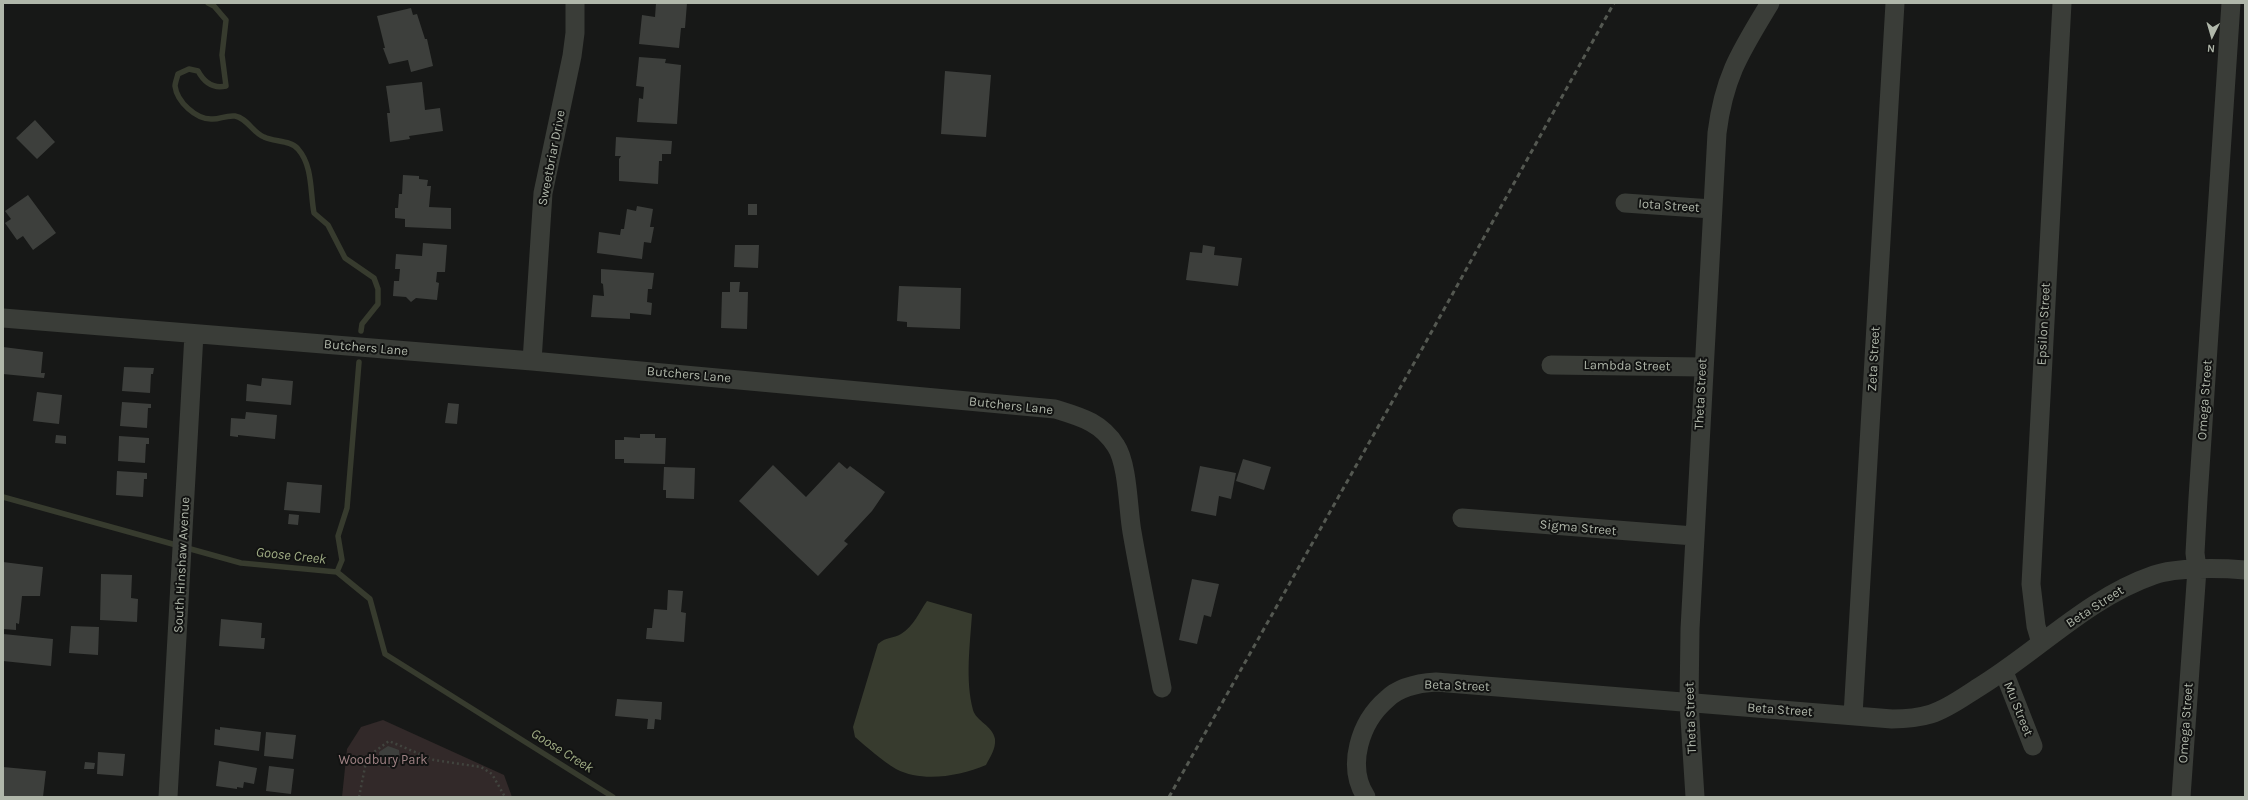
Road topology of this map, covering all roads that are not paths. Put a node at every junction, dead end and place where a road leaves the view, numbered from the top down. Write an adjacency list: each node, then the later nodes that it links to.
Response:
1 (575, 3): 10 (street, Sweetbriar Drive)
2 (1770, 3): 7 (street, Theta Street)
3 (1895, 3): 21 (street, Zeta Street)
4 (2062, 3): 17 (street, Epsilon Street)
5 (2231, 3): 15 (street, Omega Street)
6 (1625, 203): 7 (street, Iota Street)
7 (1712, 209): 12 (street, Theta Street)
8 (3, 318): 9 (street, Butchers Lane)
9 (194, 334): 10 (street, Butchers Lane); 23 (street, South Hinshaw Avenue)
10 (532, 361): 19 (street, Butchers Lane)
11 (1551, 365): 12 (street, Lambda Street)
12 (1703, 367): 14 (street, Theta Street)
13 (1462, 518): 14 (street, Sigma Street)
14 (1694, 536): 20 (street, Theta Street)
15 (2197, 569): 16 (street, Beta Street); 17 (street, Beta Street); 26 (street, Omega Street)
16 (2245, 570)
17 (2041, 643): 18 (street, Beta Street)
18 (2004, 672): 21 (street, Beta Street); 22 (street, Mu Street)
19 (1162, 688)
20 (1689, 703): 21 (street, Beta Street); 24 (street, Beta Street); 25 (street, Theta Street)
21 (1854, 715)
22 (2033, 746)
23 (168, 797)
24 (1366, 797)
25 (1695, 797)
26 (2181, 797)

